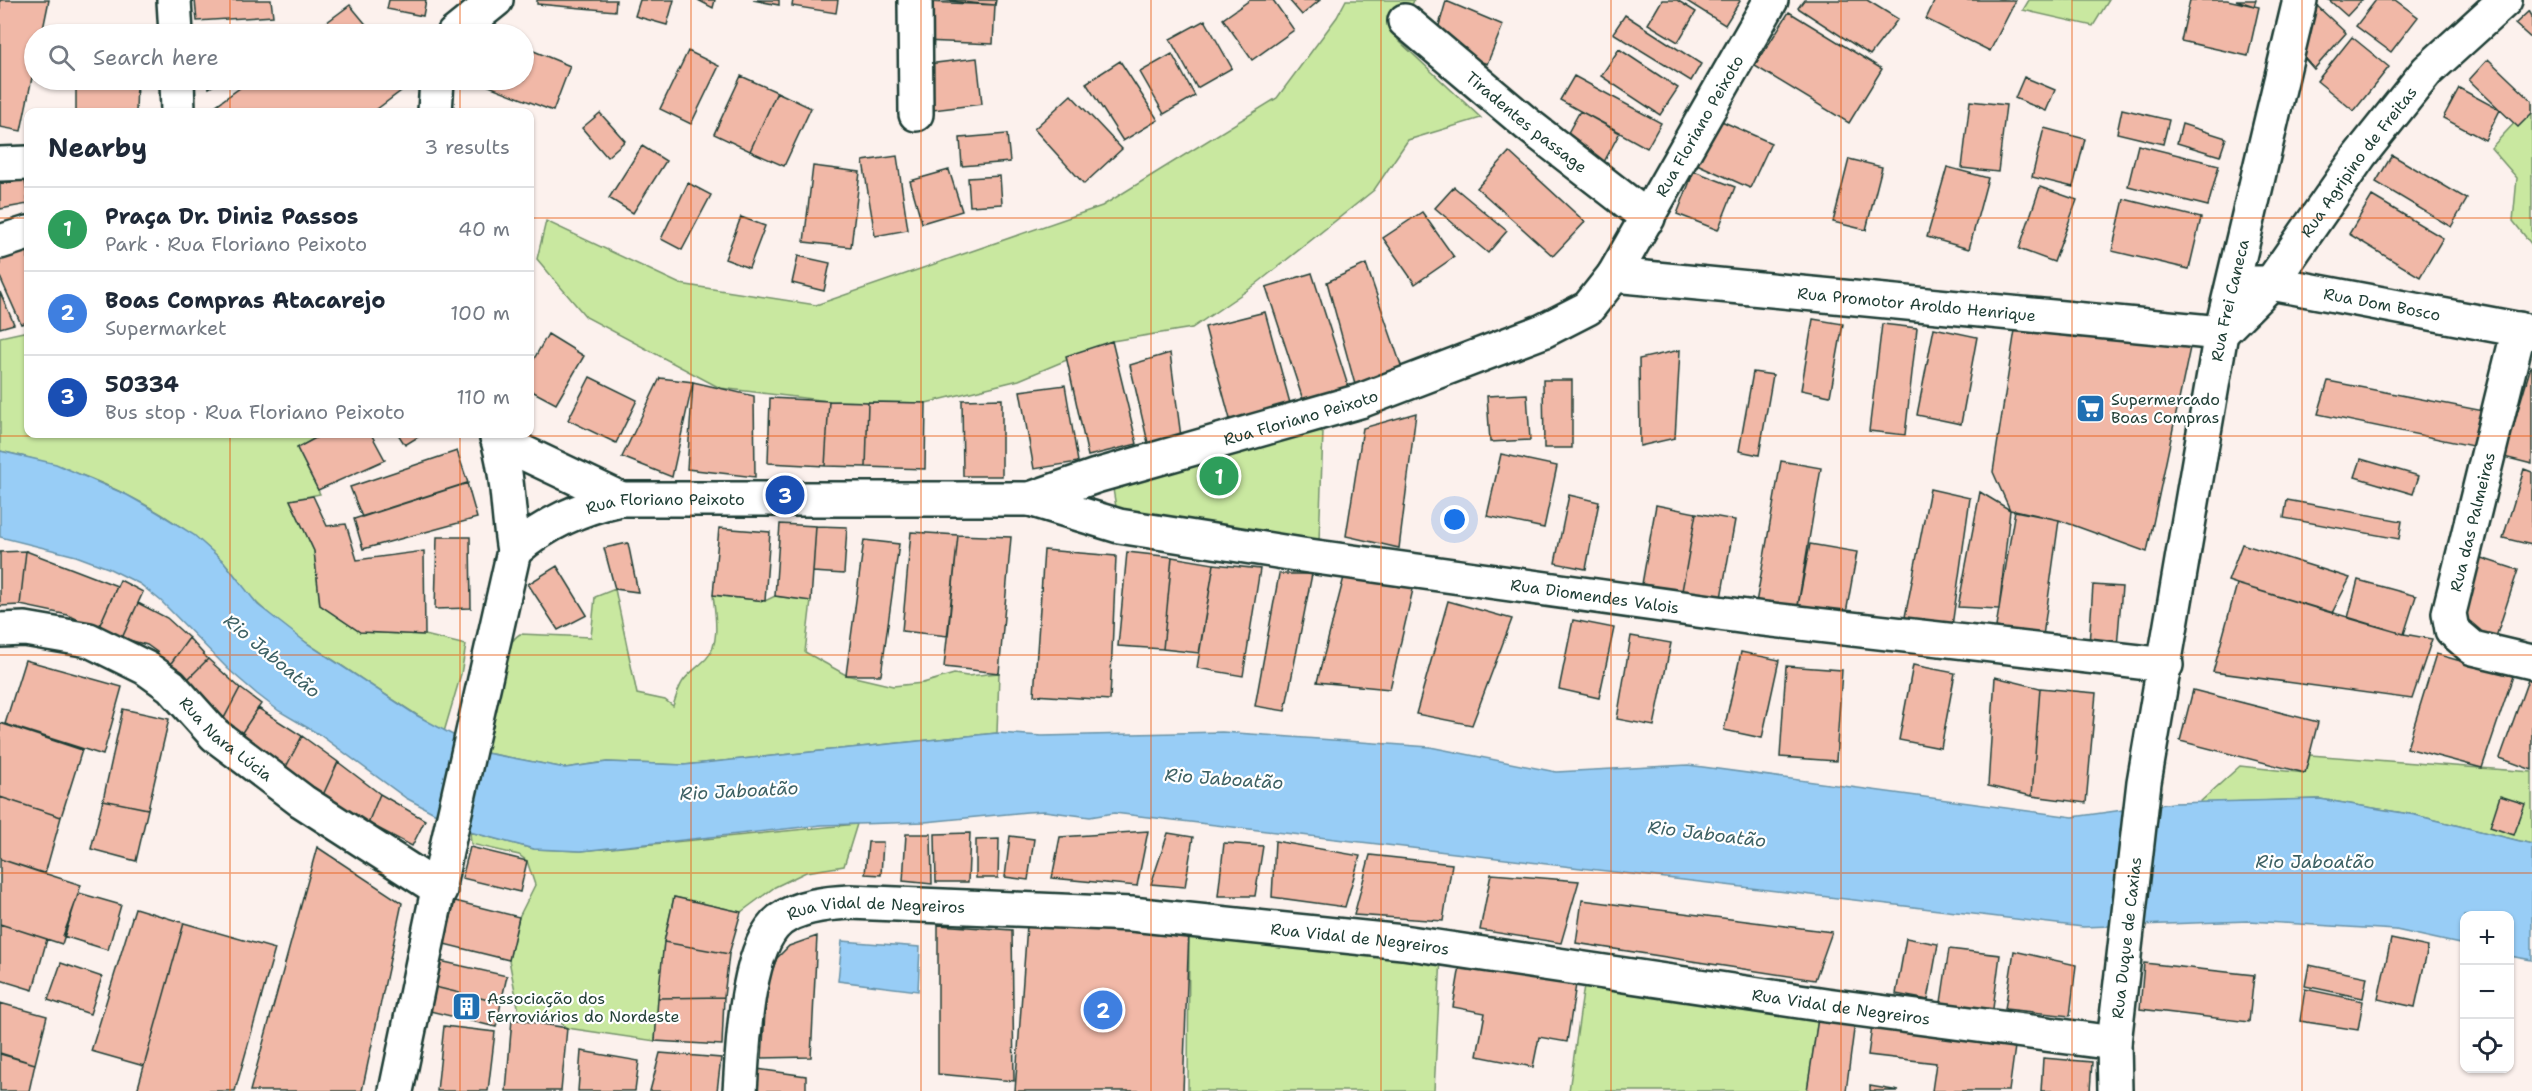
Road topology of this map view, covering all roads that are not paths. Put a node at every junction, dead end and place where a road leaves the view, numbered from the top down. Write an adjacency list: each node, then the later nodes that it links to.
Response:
1 (174, 0): 8 (street)
2 (496, 0): 9 (street)
3 (915, 0): 14 (street)
4 (1771, 0): 17 (street, Rua Floriano Peixoto)
5 (2300, 0): 21 (street, Rua Frei Caneca)
6 (2505, 0): 22 (street, Rua Agripino de Freitas)
7 (1405, 21): 17 (street, Tiradentes passage)
8 (175, 24)
9 (466, 24)
10 (177, 90): 12 (street)
11 (436, 90): 13 (street)
12 (178, 108)
13 (435, 108)
14 (916, 114)
15 (24, 163): 16 (street)
16 (0, 164)
17 (1648, 218): 20 (street, Rua Floriano Peixoto)
18 (24, 234): 19 (street)
19 (0, 242)
20 (1614, 275): 24 (street, Rua Promotor Aroldo Henrique); 28 (street, Rua Floriano Peixoto)
21 (2232, 282): 22 (street, Rua Dom Bosco); 24 (street, Rua Frei Caneca)
22 (2271, 283): 23 (street, Rua Dom Bosco); 24 (street, Rua Agripino de Freitas)
23 (2525, 330): 31 (street, Rua das Palmeiras)
24 (2221, 333): 32 (street, Rua Frei Caneca)
25 (498, 438): 29 (street)
26 (503, 438): 27 (street)
27 (621, 499): 28 (street, Rua Floriano Peixoto); 29 (street, Rua Floriano Peixoto)
28 (1030, 499): 32 (street, Rua Diomendes Valois)
29 (514, 551): 34 (street)
30 (0, 630): 34 (street, Rua Nara Lúcia)
31 (2532, 662)
32 (2166, 665): 33 (street, Rua Frei Caneca)
33 (2144, 782): 35 (street, Rua Duque de Caxias)
34 (440, 890): 36 (street)
35 (2114, 1044): 37 (street, Rua Vidal de Negreiros); 38 (street, Rua Duque de Caxias)
36 (396, 1091)
37 (740, 1091)
38 (2115, 1091)

